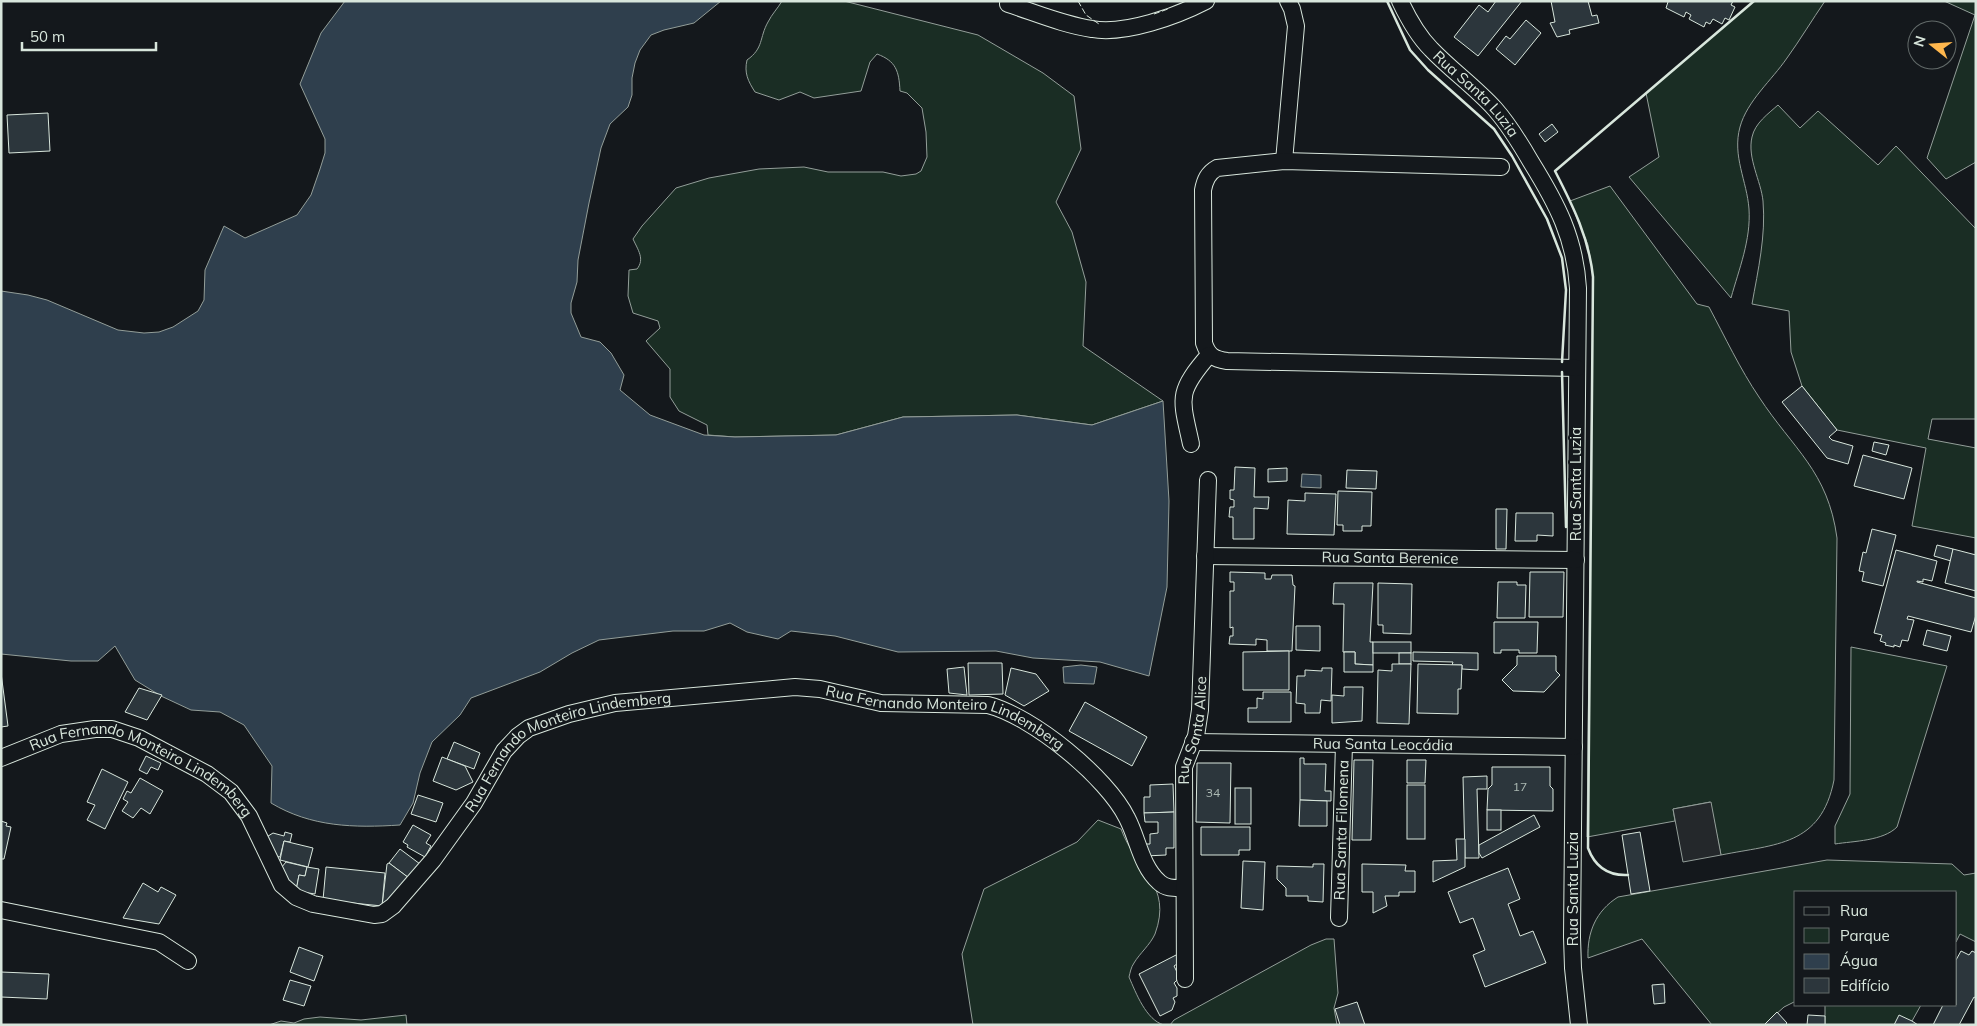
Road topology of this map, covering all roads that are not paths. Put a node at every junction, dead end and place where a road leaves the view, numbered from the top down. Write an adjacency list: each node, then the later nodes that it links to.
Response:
1 (1206, 1): 4 (street)
2 (1288, 1): 5 (street)
3 (1400, 1): 8 (street, Rua Santa Luzia)
4 (1008, 4)
5 (1284, 161): 6 (street); 7 (street)
6 (1501, 167)
7 (1209, 355): 8 (street); 9 (street)
8 (1577, 368): 12 (street, Rua Santa Luzia)
9 (1191, 444)
10 (1208, 480): 11 (street, Rua Santa Alice)
11 (1206, 556): 12 (street, Rua Santa Berenice); 13 (street, Rua Santa Alice)
12 (1576, 560): 15 (street, Rua Santa Luzia)
13 (1193, 742): 14 (street, Rua Santa Leocádia); 17 (street, Rua Santa Alice)
14 (1344, 744): 15 (street, Rua Santa Leocádia); 19 (street, Rua Santa Filomena)
15 (1574, 747): 22 (street, Rua Santa Luzia)
16 (1, 758): 17 (street, Rua Fernando Monteiro Lindemberg)
17 (1184, 888): 21 (street, Rua Santa Alice)
18 (1, 910): 20 (street)
19 (1339, 918)
20 (188, 961)
21 (1185, 979)
22 (1580, 1025)

